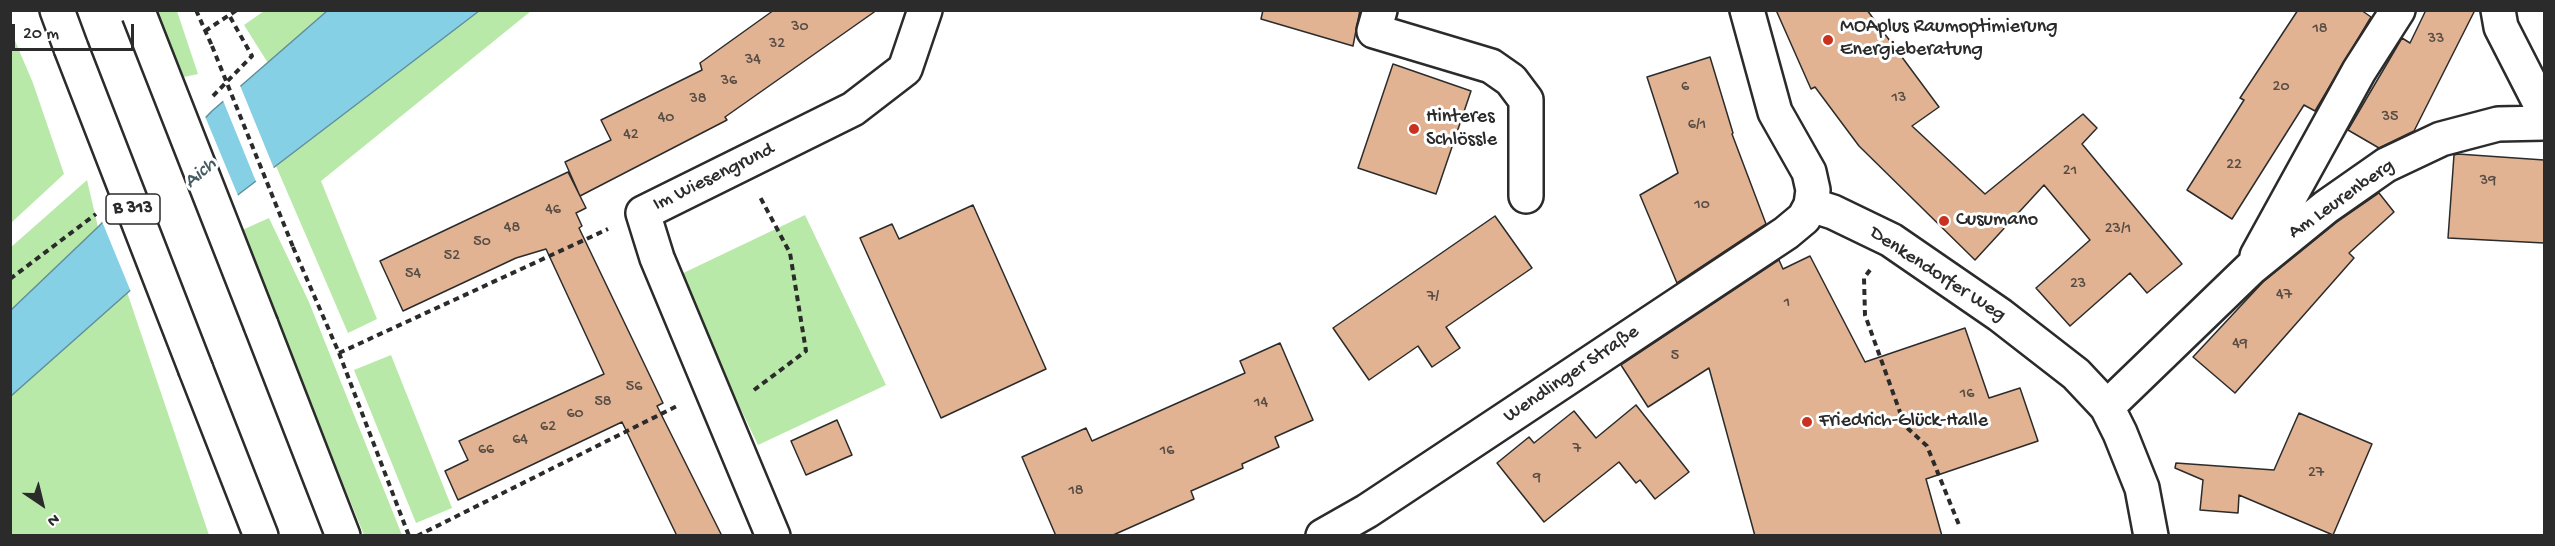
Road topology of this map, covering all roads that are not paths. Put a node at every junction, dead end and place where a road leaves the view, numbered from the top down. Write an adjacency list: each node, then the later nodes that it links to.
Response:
1 (57, 10): 14 (street, B 313, bridge)
2 (925, 10): 16 (street, Im Wiesengrund)
3 (1380, 10): 10 (street)
4 (1747, 10): 11 (street)
5 (2398, 10): 12 (street, Am Leurenberg)
6 (2498, 10): 8 (street)
7 (138, 12): 15 (street, bridge)
8 (2544, 111)
9 (2544, 123): 12 (street, Am Leurenberg)
10 (1526, 196)
11 (1811, 205): 13 (street, Denkendorfer Weg); 17 (street, Wendlinger Straße)
12 (2251, 268): 13 (street, Am Leurenberg)
13 (2106, 407): 18 (street, Denkendorfer Weg)
14 (261, 536)
15 (343, 536)
16 (774, 536)
17 (1323, 536)
18 (2151, 536)

